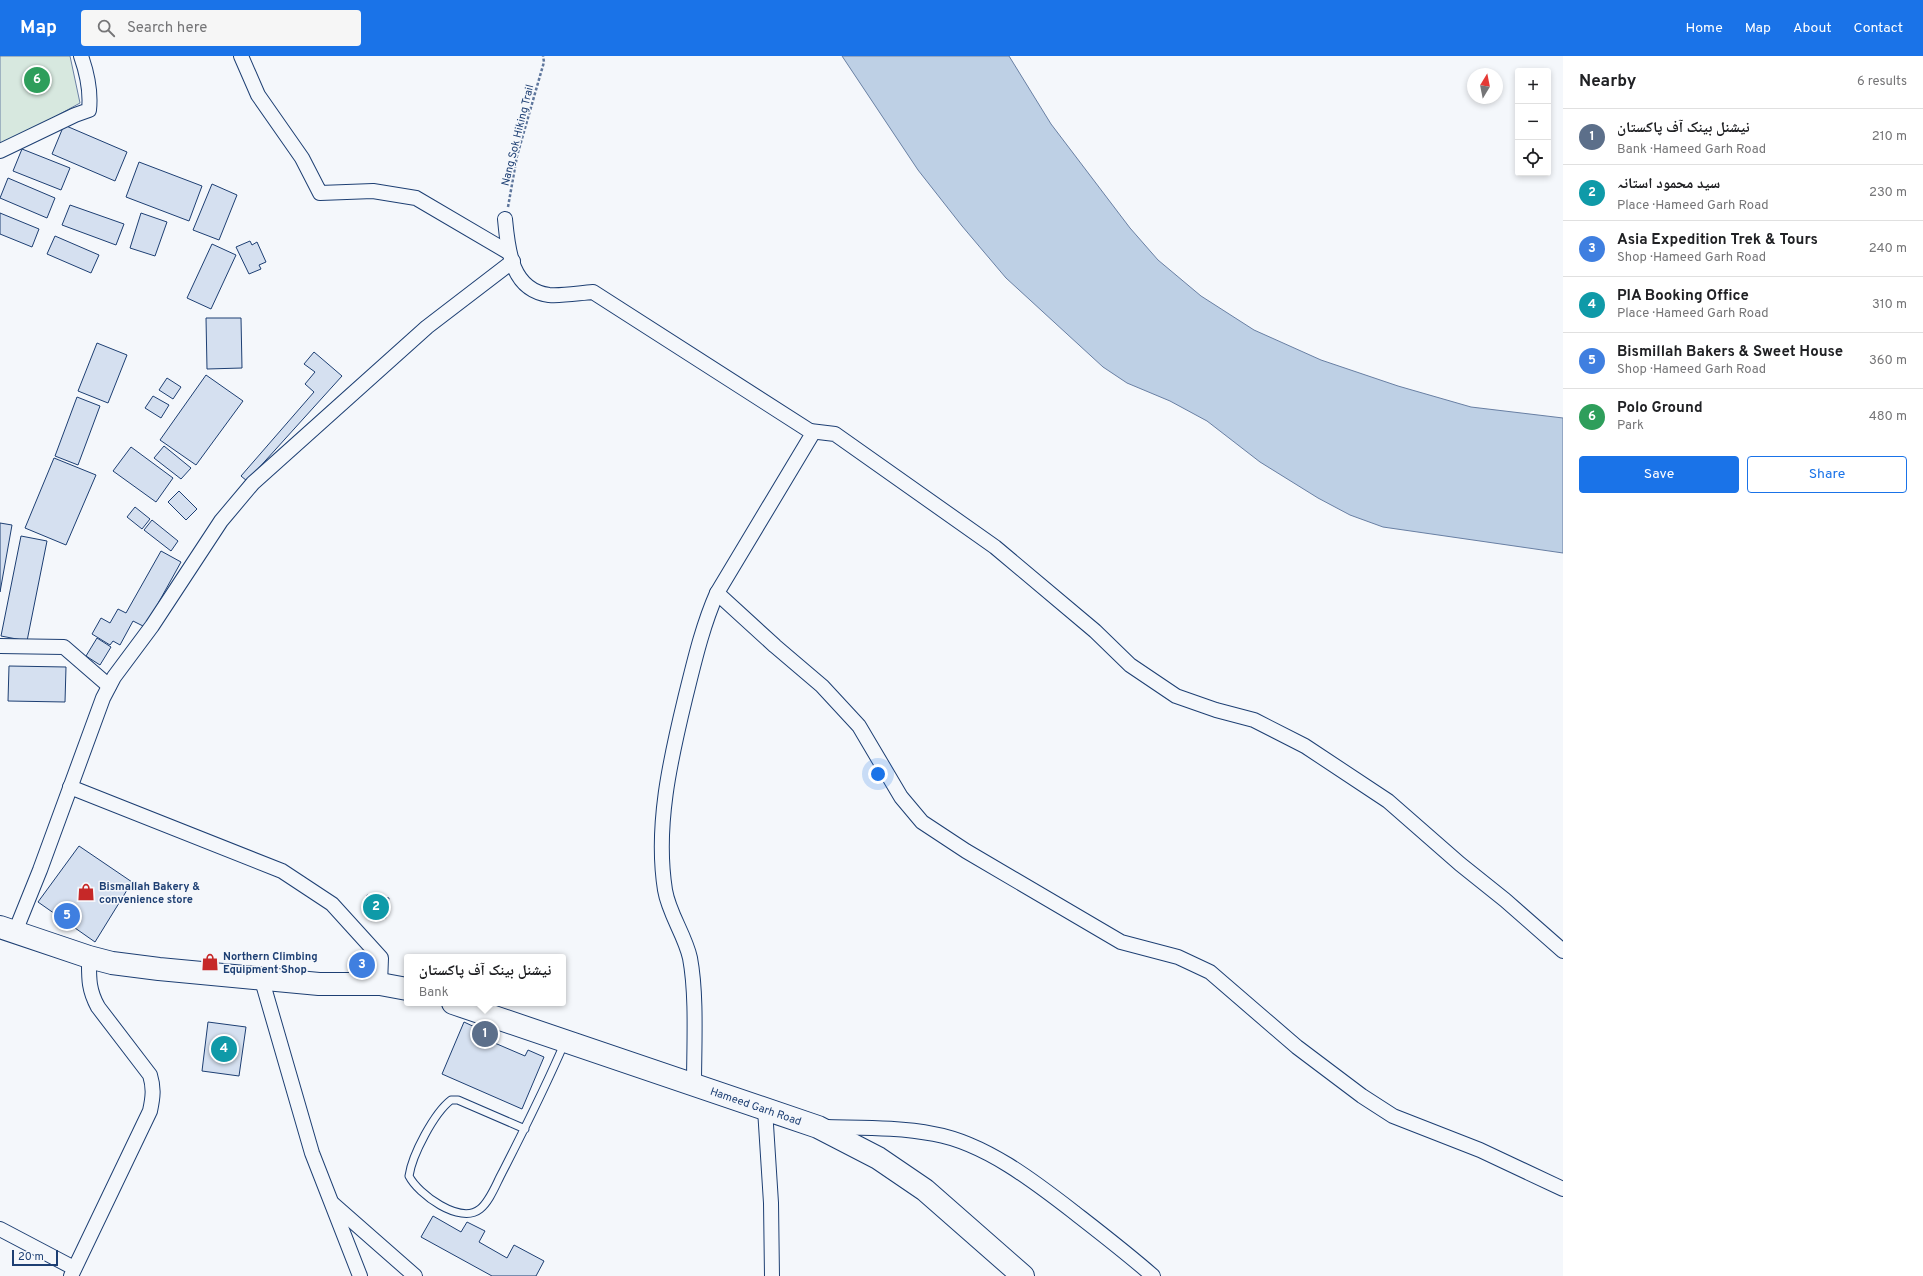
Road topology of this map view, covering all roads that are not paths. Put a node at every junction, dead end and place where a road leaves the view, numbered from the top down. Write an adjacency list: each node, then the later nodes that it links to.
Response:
1 (81, 56): 3 (street)
2 (241, 56): 5 (street)
3 (0, 151)
4 (506, 219): 5 (street)
5 (511, 256): 6 (street); 9 (street)
6 (810, 431): 7 (street); 12 (street)
7 (717, 593): 19 (street); 23 (street)
8 (0, 646): 9 (street)
9 (109, 686): 10 (street)
10 (70, 787): 11 (street); 15 (street)
11 (8, 929): 13 (highway)
12 (1563, 951)
13 (89, 957): 14 (highway); 26 (street)
14 (261, 978): 15 (highway); 24 (street)
15 (380, 984): 16 (highway)
16 (404, 988)
17 (462, 1006): 18 (highway, Hameed Garh Road)
18 (565, 1041): 19 (highway, Hameed Garh Road); 22 (lane)
19 (694, 1085): 20 (highway, Hameed Garh Road)
20 (765, 1110): 21 (highway, Hameed Garh Road); 29 (street)
21 (818, 1128): 30 (highway, Hameed Garh Road); 31 (street)
22 (525, 1129): 22 (lane)
23 (1563, 1189)
24 (331, 1202): 27 (street); 28 (street)
25 (0, 1229): 26 (street)
26 (72, 1272)
27 (360, 1276)
28 (415, 1276)
29 (772, 1276)
30 (1023, 1276)
31 (1154, 1276)

